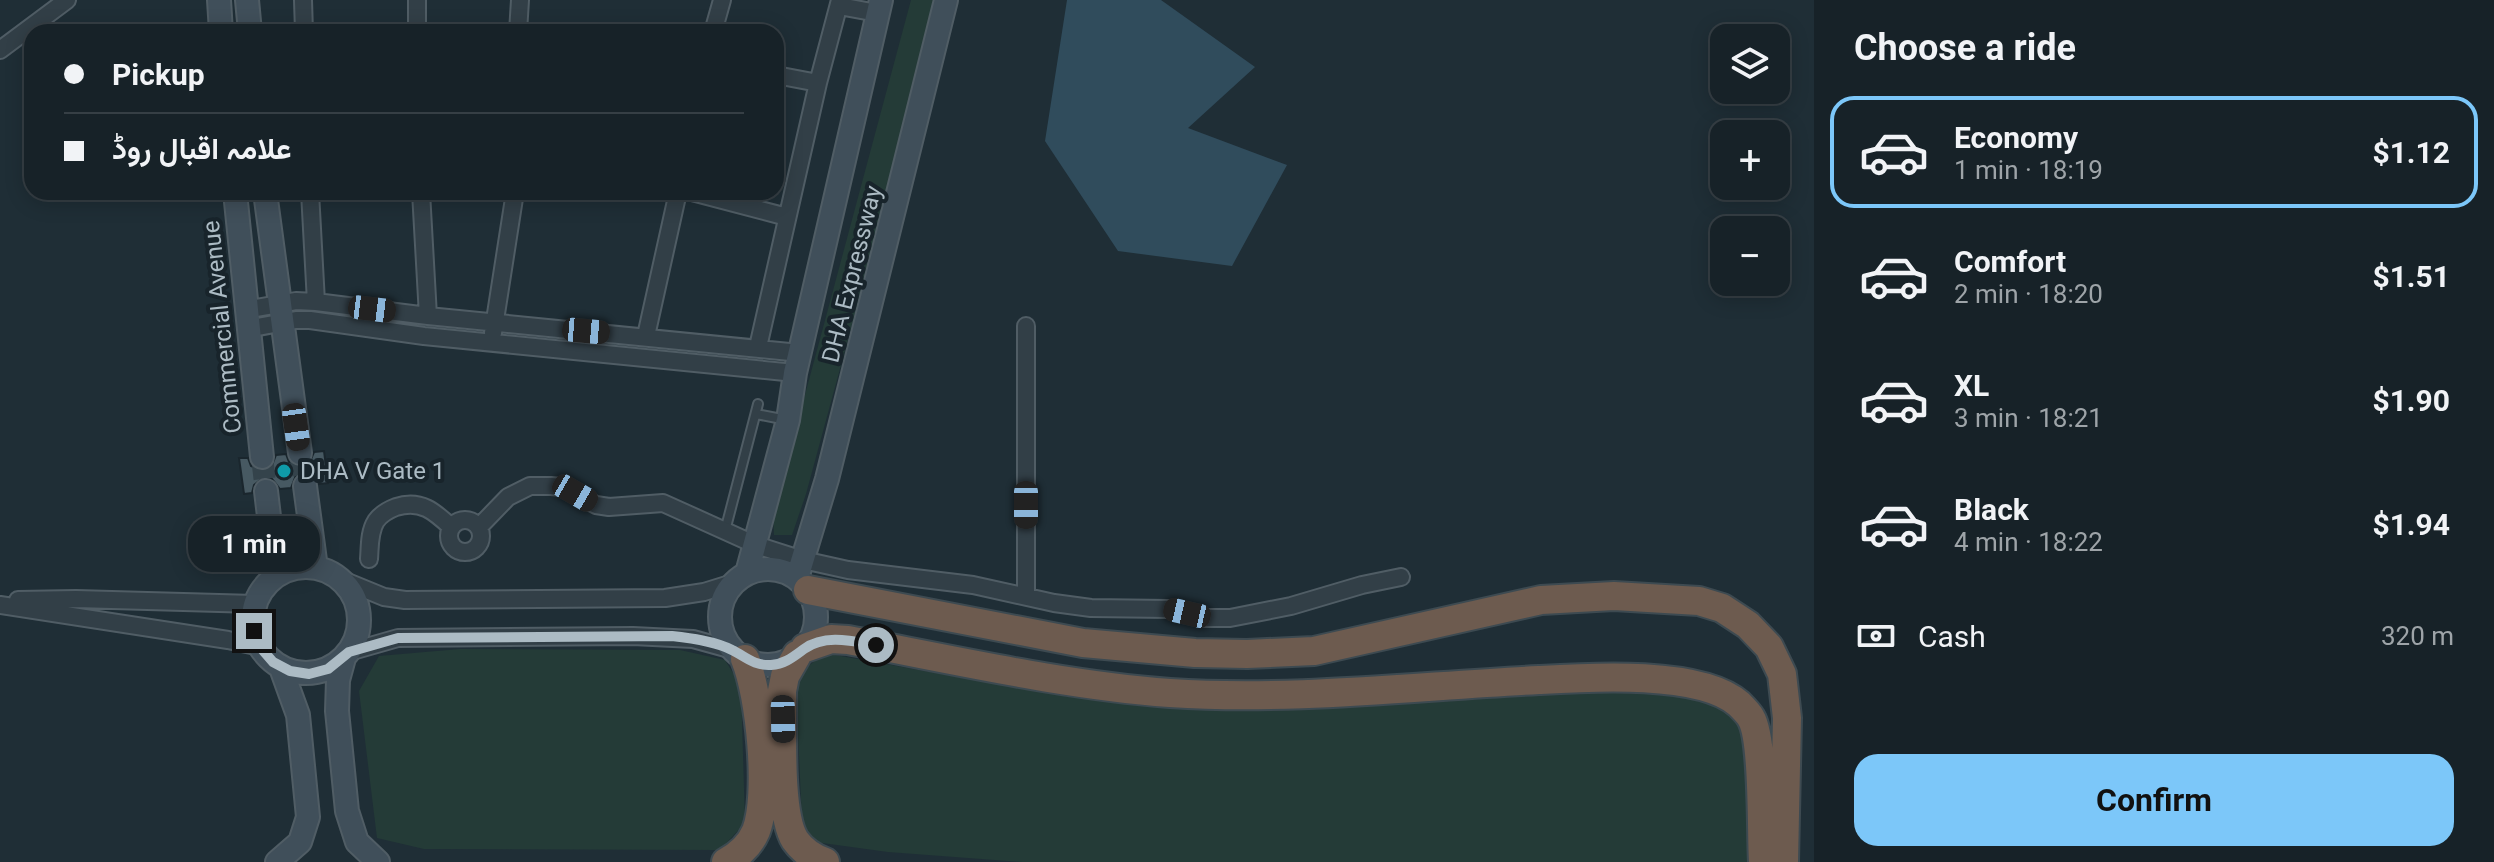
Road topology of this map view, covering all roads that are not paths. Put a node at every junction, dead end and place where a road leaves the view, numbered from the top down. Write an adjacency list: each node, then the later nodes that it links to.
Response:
1 (67, 0): 11 (street)
2 (219, 0): 12 (main road)
3 (247, 0): 13 (main road)
4 (303, 0): 14 (street)
5 (520, 0): 16 (street)
6 (722, 0): 17 (street)
7 (946, 0): 54 (main road, DHA Expressway)
8 (421, 2): 15 (street)
9 (840, 3): 10 (street); 21 (street)
10 (879, 6): 39 (main road, DHA Expressway)
11 (35, 24)
12 (220, 24)
13 (249, 24)
14 (304, 24)
15 (418, 24)
16 (518, 24)
17 (715, 24)
18 (24, 32): 19 (street)
19 (0, 50)
20 (784, 77): 21 (street)
21 (818, 83): 29 (street)
22 (236, 200): 33 (main road, Commercial Avenue)
23 (266, 200): 31 (main road)
24 (310, 200): 30 (street)
25 (421, 200): 32 (street)
26 (514, 200): 34 (street)
27 (676, 200): 36 (street)
28 (722, 200): 29 (street)
29 (787, 217): 38 (street)
30 (316, 302): 31 (street); 32 (street)
31 (280, 313): 33 (street); 37 (street); 43 (main road)
32 (428, 316): 34 (street)
33 (250, 318): 44 (main road, Commercial Avenue)
34 (495, 323): 36 (street); 37 (street)
35 (1026, 326): 58 (street)
36 (646, 336): 38 (street)
37 (492, 342): 39 (street)
38 (758, 347): 39 (street)
39 (797, 363): 42 (main road, DHA Expressway)
40 (758, 404): 41 (lane)
41 (756, 414): 42 (lane); 49 (lane)
42 (788, 420): 50 (main road, DHA Expressway)
43 (300, 453)
44 (262, 457)
45 (305, 486): 52 (main road)
46 (266, 491): 53 (main road)
47 (451, 527): 48 (street); 48 (street); 51 (street)
48 (479, 527): 49 (street)
49 (725, 531): 50 (street)
50 (756, 545): 54 (street); 56 (main road, DHA Expressway)
51 (369, 559)
52 (316, 568): 53 (main road); 57 (main road)
53 (276, 576): 60 (main road)
54 (802, 576): 56 (main road); 58 (street); 62 (main road); 71 (highway)
55 (1401, 577): 58 (street)
56 (740, 578): 57 (street); 64 (main road)
57 (340, 579): 63 (main road)
58 (1026, 595)
59 (0, 603): 60 (street); 61 (street)
60 (255, 604): 61 (main road)
61 (260, 647): 65 (main road)
62 (801, 652): 64 (main road); 69 (highway); 70 (highway)
63 (346, 655): 64 (street); 65 (main road); 67 (main road)
64 (739, 655): 68 (highway)
65 (281, 668): 66 (main road)
66 (277, 862)
67 (378, 862)
68 (726, 862)
69 (825, 862)
70 (1763, 862)
71 (1784, 862)

